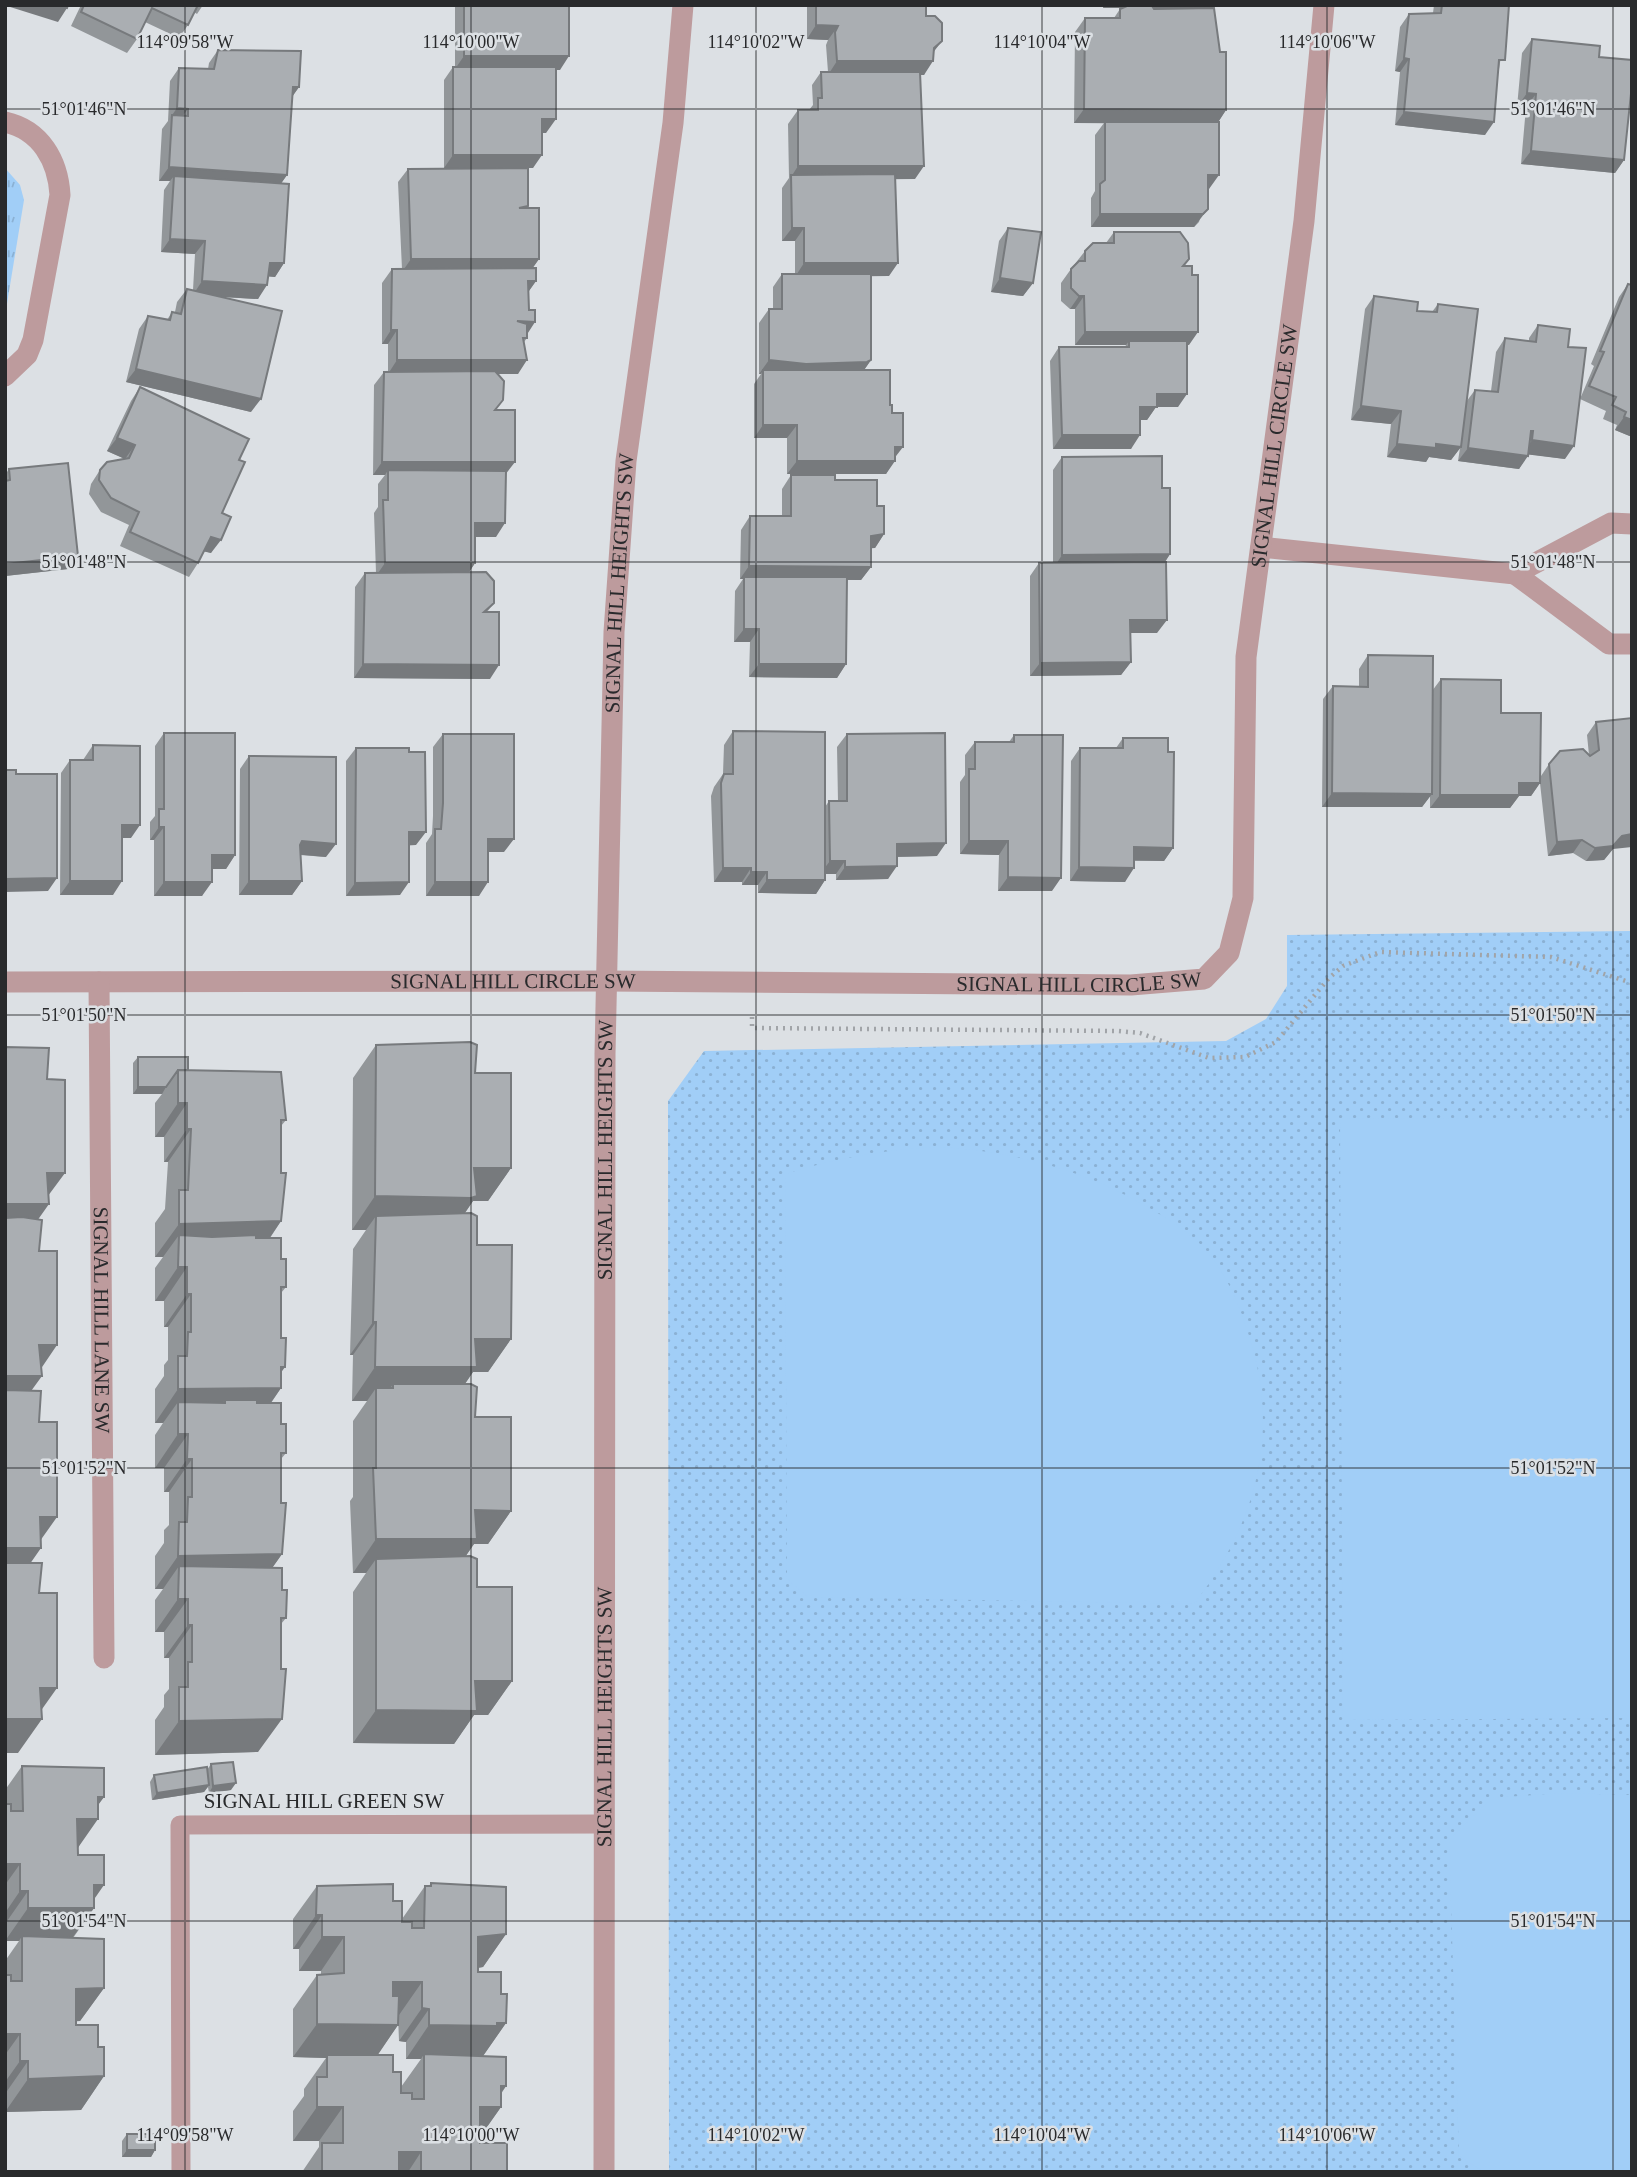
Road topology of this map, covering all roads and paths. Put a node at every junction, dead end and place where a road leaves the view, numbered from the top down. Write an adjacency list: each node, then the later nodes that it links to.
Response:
1 (683, 5): 9 (street, SIGNAL HILL HEIGHTS SW)
2 (1324, 5): 6 (street, SIGNAL HILL CIRCLE SW)
3 (5, 122): 4 (street)
4 (5, 376)
5 (1632, 524): 7 (street)
6 (1261, 547): 7 (street); 9 (street, SIGNAL HILL CIRCLE SW)
7 (1515, 573): 8 (street)
8 (1632, 645)
9 (606, 981): 11 (street, SIGNAL HILL CIRCLE SW); 13 (street, SIGNAL HILL HEIGHTS SW)
10 (5, 982): 11 (street, SIGNAL HILL CIRCLE SW)
11 (99, 982): 12 (street, SIGNAL HILL LANE SW)
12 (104, 1658)
13 (604, 1824): 14 (lane, SIGNAL HILL GREEN SW); 15 (street, SIGNAL HILL HEIGHTS SW)
14 (181, 2172)
15 (604, 2172)

